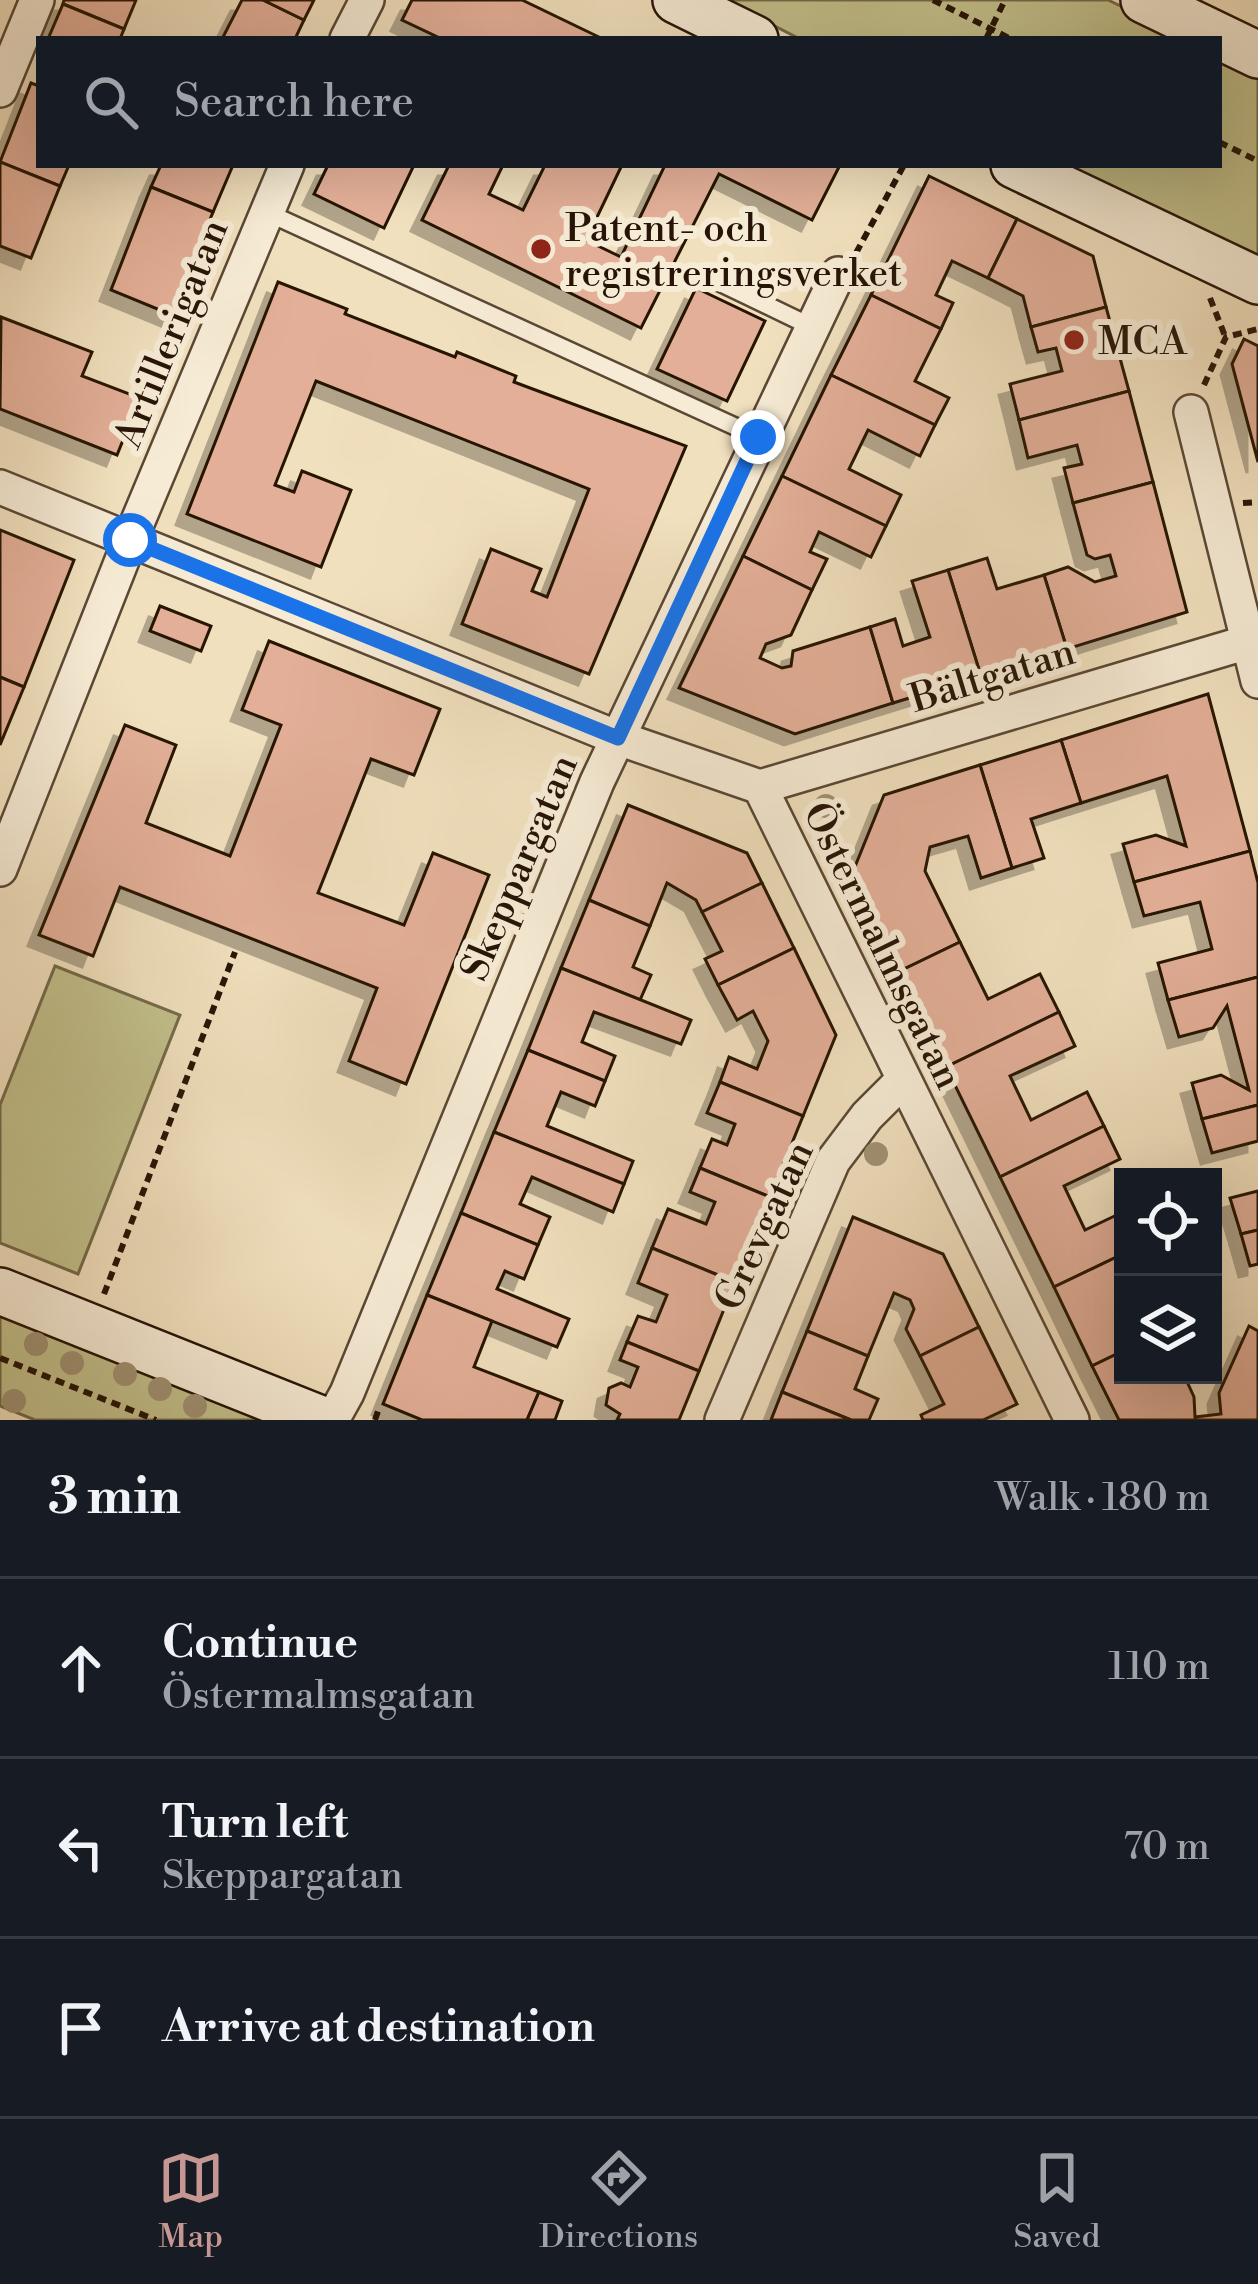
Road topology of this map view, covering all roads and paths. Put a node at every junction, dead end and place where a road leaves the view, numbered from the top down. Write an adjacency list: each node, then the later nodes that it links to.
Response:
1 (37, 0): 15 (street)
2 (367, 0): 8 (street)
3 (933, 0): 7 (path)
4 (1005, 0): 7 (path)
5 (1144, 0): 12 (main road)
6 (701, 6): 9 (main road)
7 (992, 30): 10 (path); 11 (path)
8 (349, 36)
9 (750, 36)
10 (988, 36)
11 (1005, 36)
12 (1217, 36)
13 (1222, 38): 14 (main road)
14 (1258, 56)
15 (0, 90)
16 (1222, 143): 17 (path)
17 (1258, 161)
18 (286, 168): 21 (street, Artillerigatan)
19 (902, 168): 22 (path)
20 (1020, 168): 24 (main road)
21 (265, 212): 28 (lane); 30 (street, Artillerigatan)
22 (838, 274): 25 (street, Skeppargatan)
23 (704, 275): 25 (lane)
24 (1258, 281)
25 (812, 327): 28 (street, Skeppargatan)
26 (1258, 328): 27 (path)
27 (1191, 412): 31 (street)
28 (758, 437): 33 (street, Skeppargatan)
29 (0, 488): 30 (street, Östermalmsgatan)
30 (130, 540): 33 (street, Östermalmsgatan); 35 (street, Artillerigatan)
31 (1248, 642): 32 (street); 34 (street, Bältgatan)
32 (1258, 680)
33 (618, 738): 34 (street, Östermalmsgatan); 42 (street, Skeppargatan)
34 (760, 788): 37 (street, Östermalmsgatan)
35 (0, 869)
36 (235, 952): 38 (path)
37 (903, 1080): 43 (street, Grevgatan); 44 (street, Östermalmsgatan)
38 (105, 1290)
39 (0, 1291): 42 (main road)
40 (0, 1358): 41 (path)
41 (156, 1420)
42 (327, 1420)
43 (722, 1420)
44 (1072, 1420)

